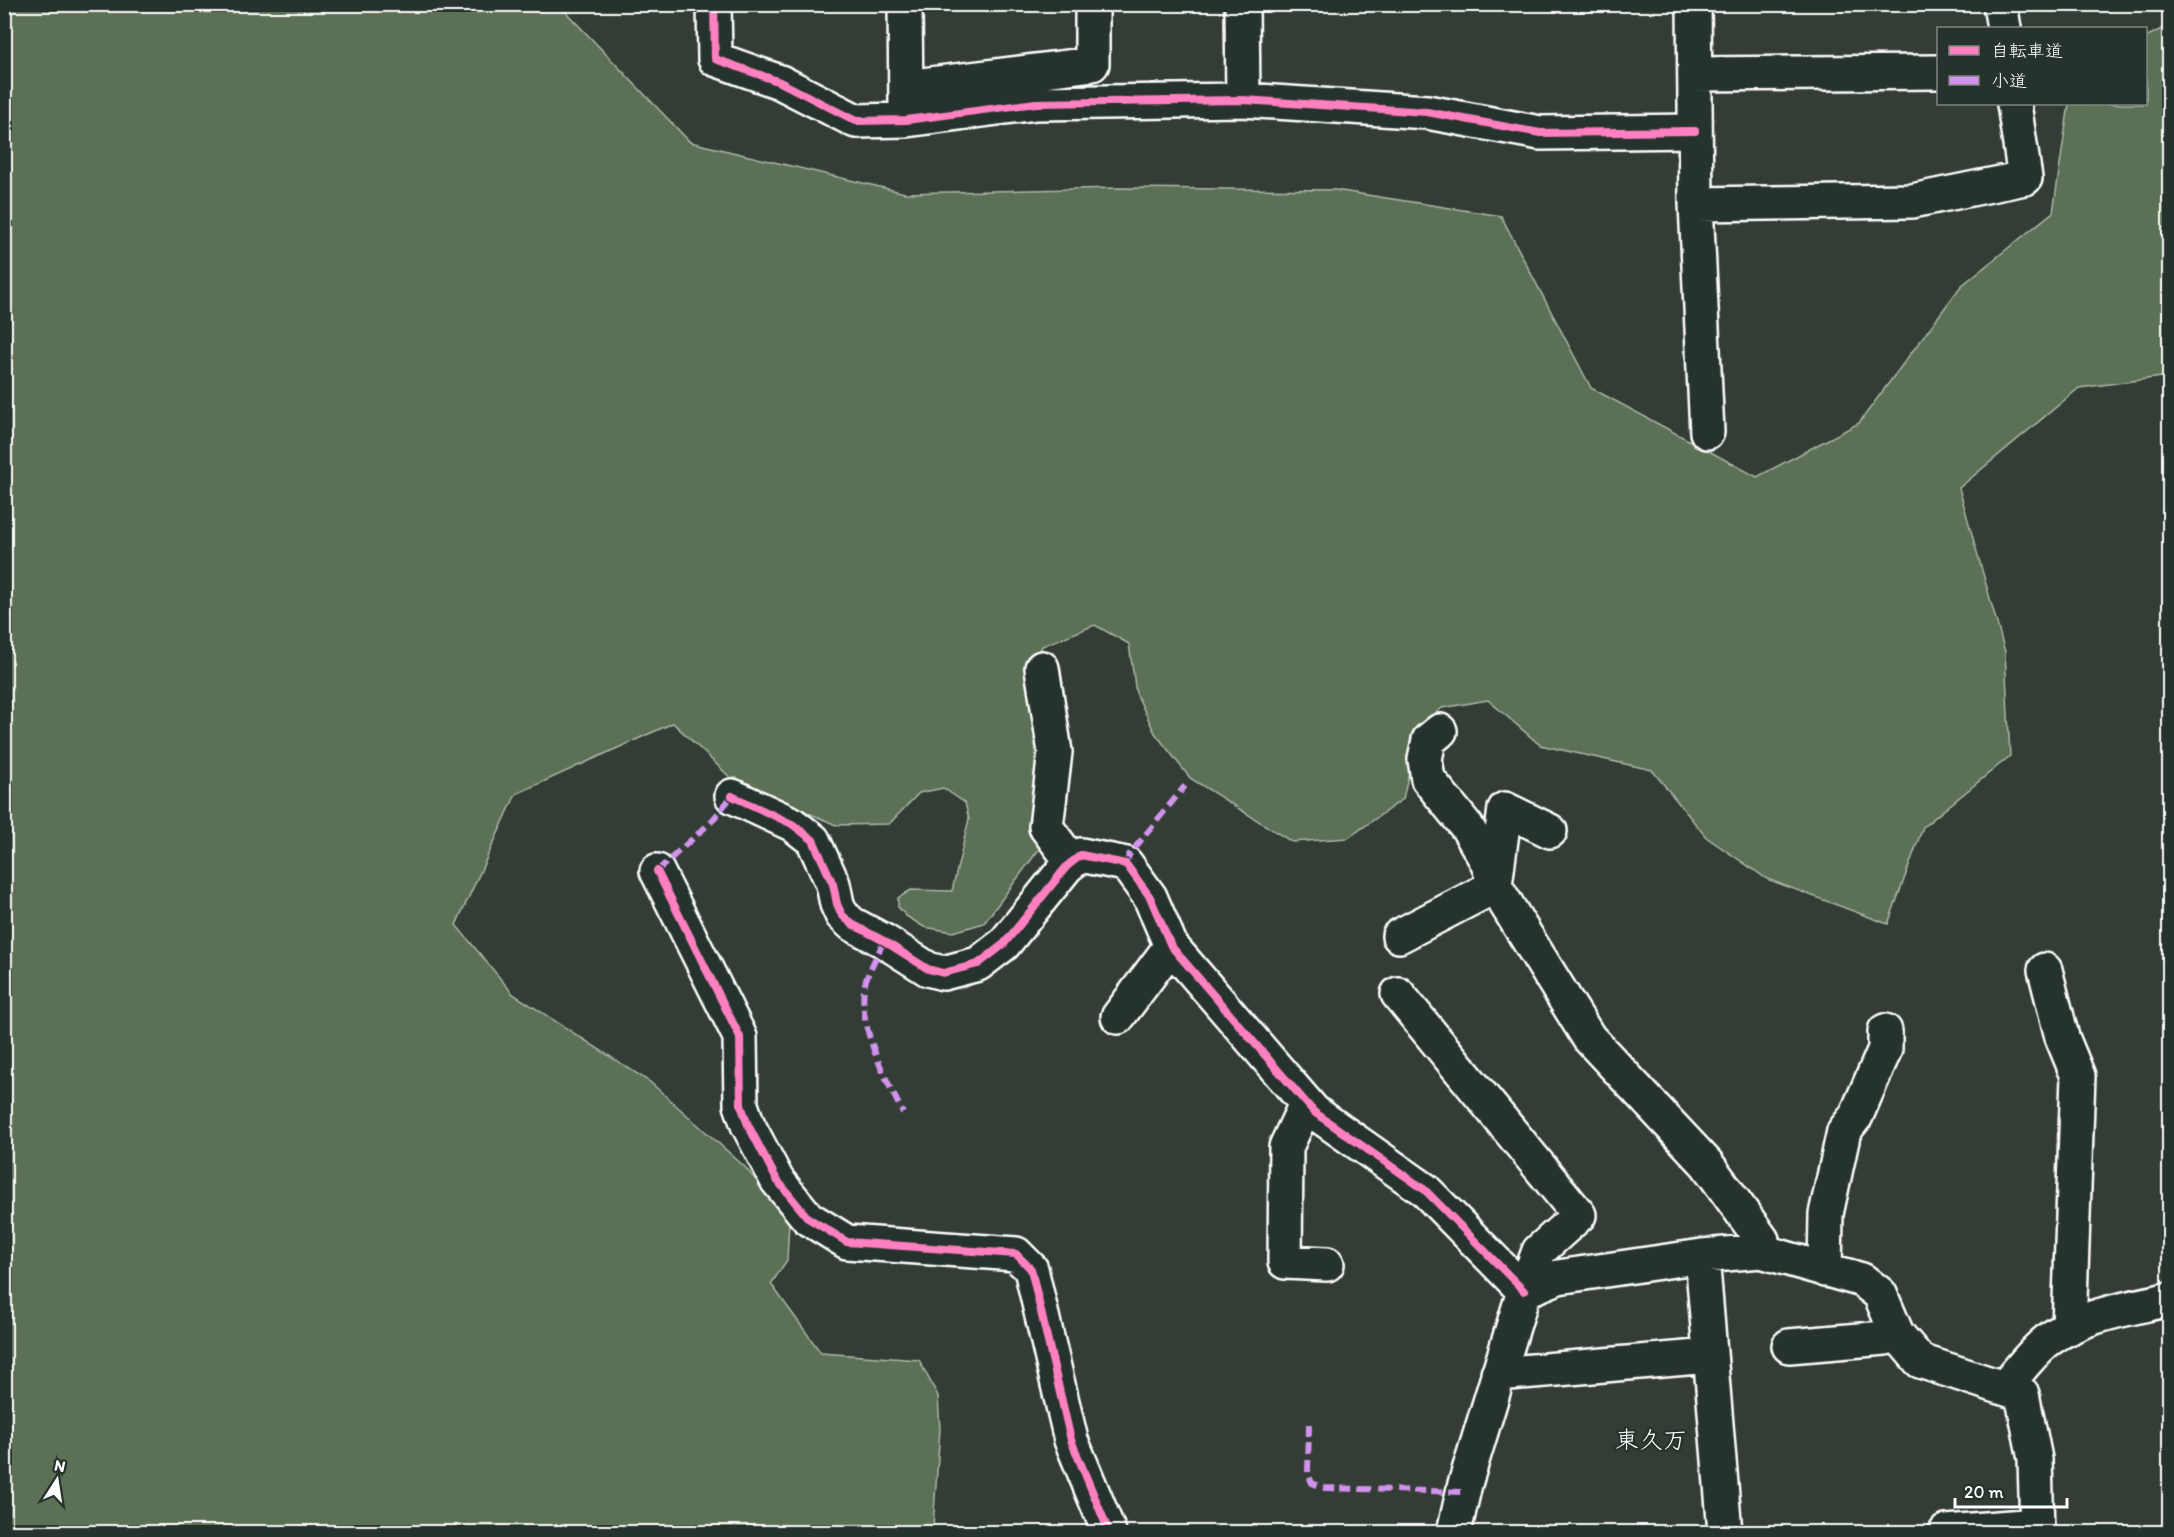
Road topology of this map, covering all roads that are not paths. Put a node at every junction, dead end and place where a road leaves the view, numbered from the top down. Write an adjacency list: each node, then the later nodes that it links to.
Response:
1 (714, 4): 13 (street)
2 (905, 4): 10 (street)
3 (1092, 4): 10 (street)
4 (1242, 4): 11 (street)
5 (1694, 4): 9 (street)
6 (2000, 4): 7 (street)
7 (2004, 27)
8 (1937, 72): 9 (street)
9 (1695, 74): 14 (street)
10 (906, 87): 13 (street)
11 (1243, 100): 13 (street); 14 (street)
12 (2014, 105): 15 (street)
13 (906, 120)
14 (1695, 131): 15 (street)
15 (1696, 204): 16 (street)
16 (1707, 432)
17 (1042, 668): 21 (street)
18 (1440, 731): 23 (street)
19 (732, 796): 21 (street)
20 (1550, 831): 23 (street)
21 (1072, 862): 25 (street)
22 (657, 871): 44 (street)
23 (1495, 886): 24 (street); 31 (street)
24 (1399, 936)
25 (1171, 946): 28 (street); 30 (street)
26 (2045, 970): 37 (street)
27 (1398, 994): 35 (street)
28 (1118, 1017)
29 (1885, 1031): 34 (street)
30 (1306, 1104): 33 (street); 35 (street)
31 (1761, 1251): 32 (street); 34 (street)
32 (1702, 1256): 35 (street); 40 (street)
33 (1326, 1264)
34 (1825, 1270): 38 (street)
35 (1524, 1291): 41 (street)
36 (2169, 1299): 37 (street)
37 (2069, 1328): 42 (street)
38 (1897, 1334): 39 (street); 42 (street)
39 (1789, 1347)
40 (1710, 1356): 41 (street); 46 (street)
41 (1498, 1374): 45 (street)
42 (2004, 1388): 43 (street)
43 (2037, 1529): 47 (street)
44 (1109, 1533)
45 (1454, 1533)
46 (1725, 1533)
47 (1946, 1533)

